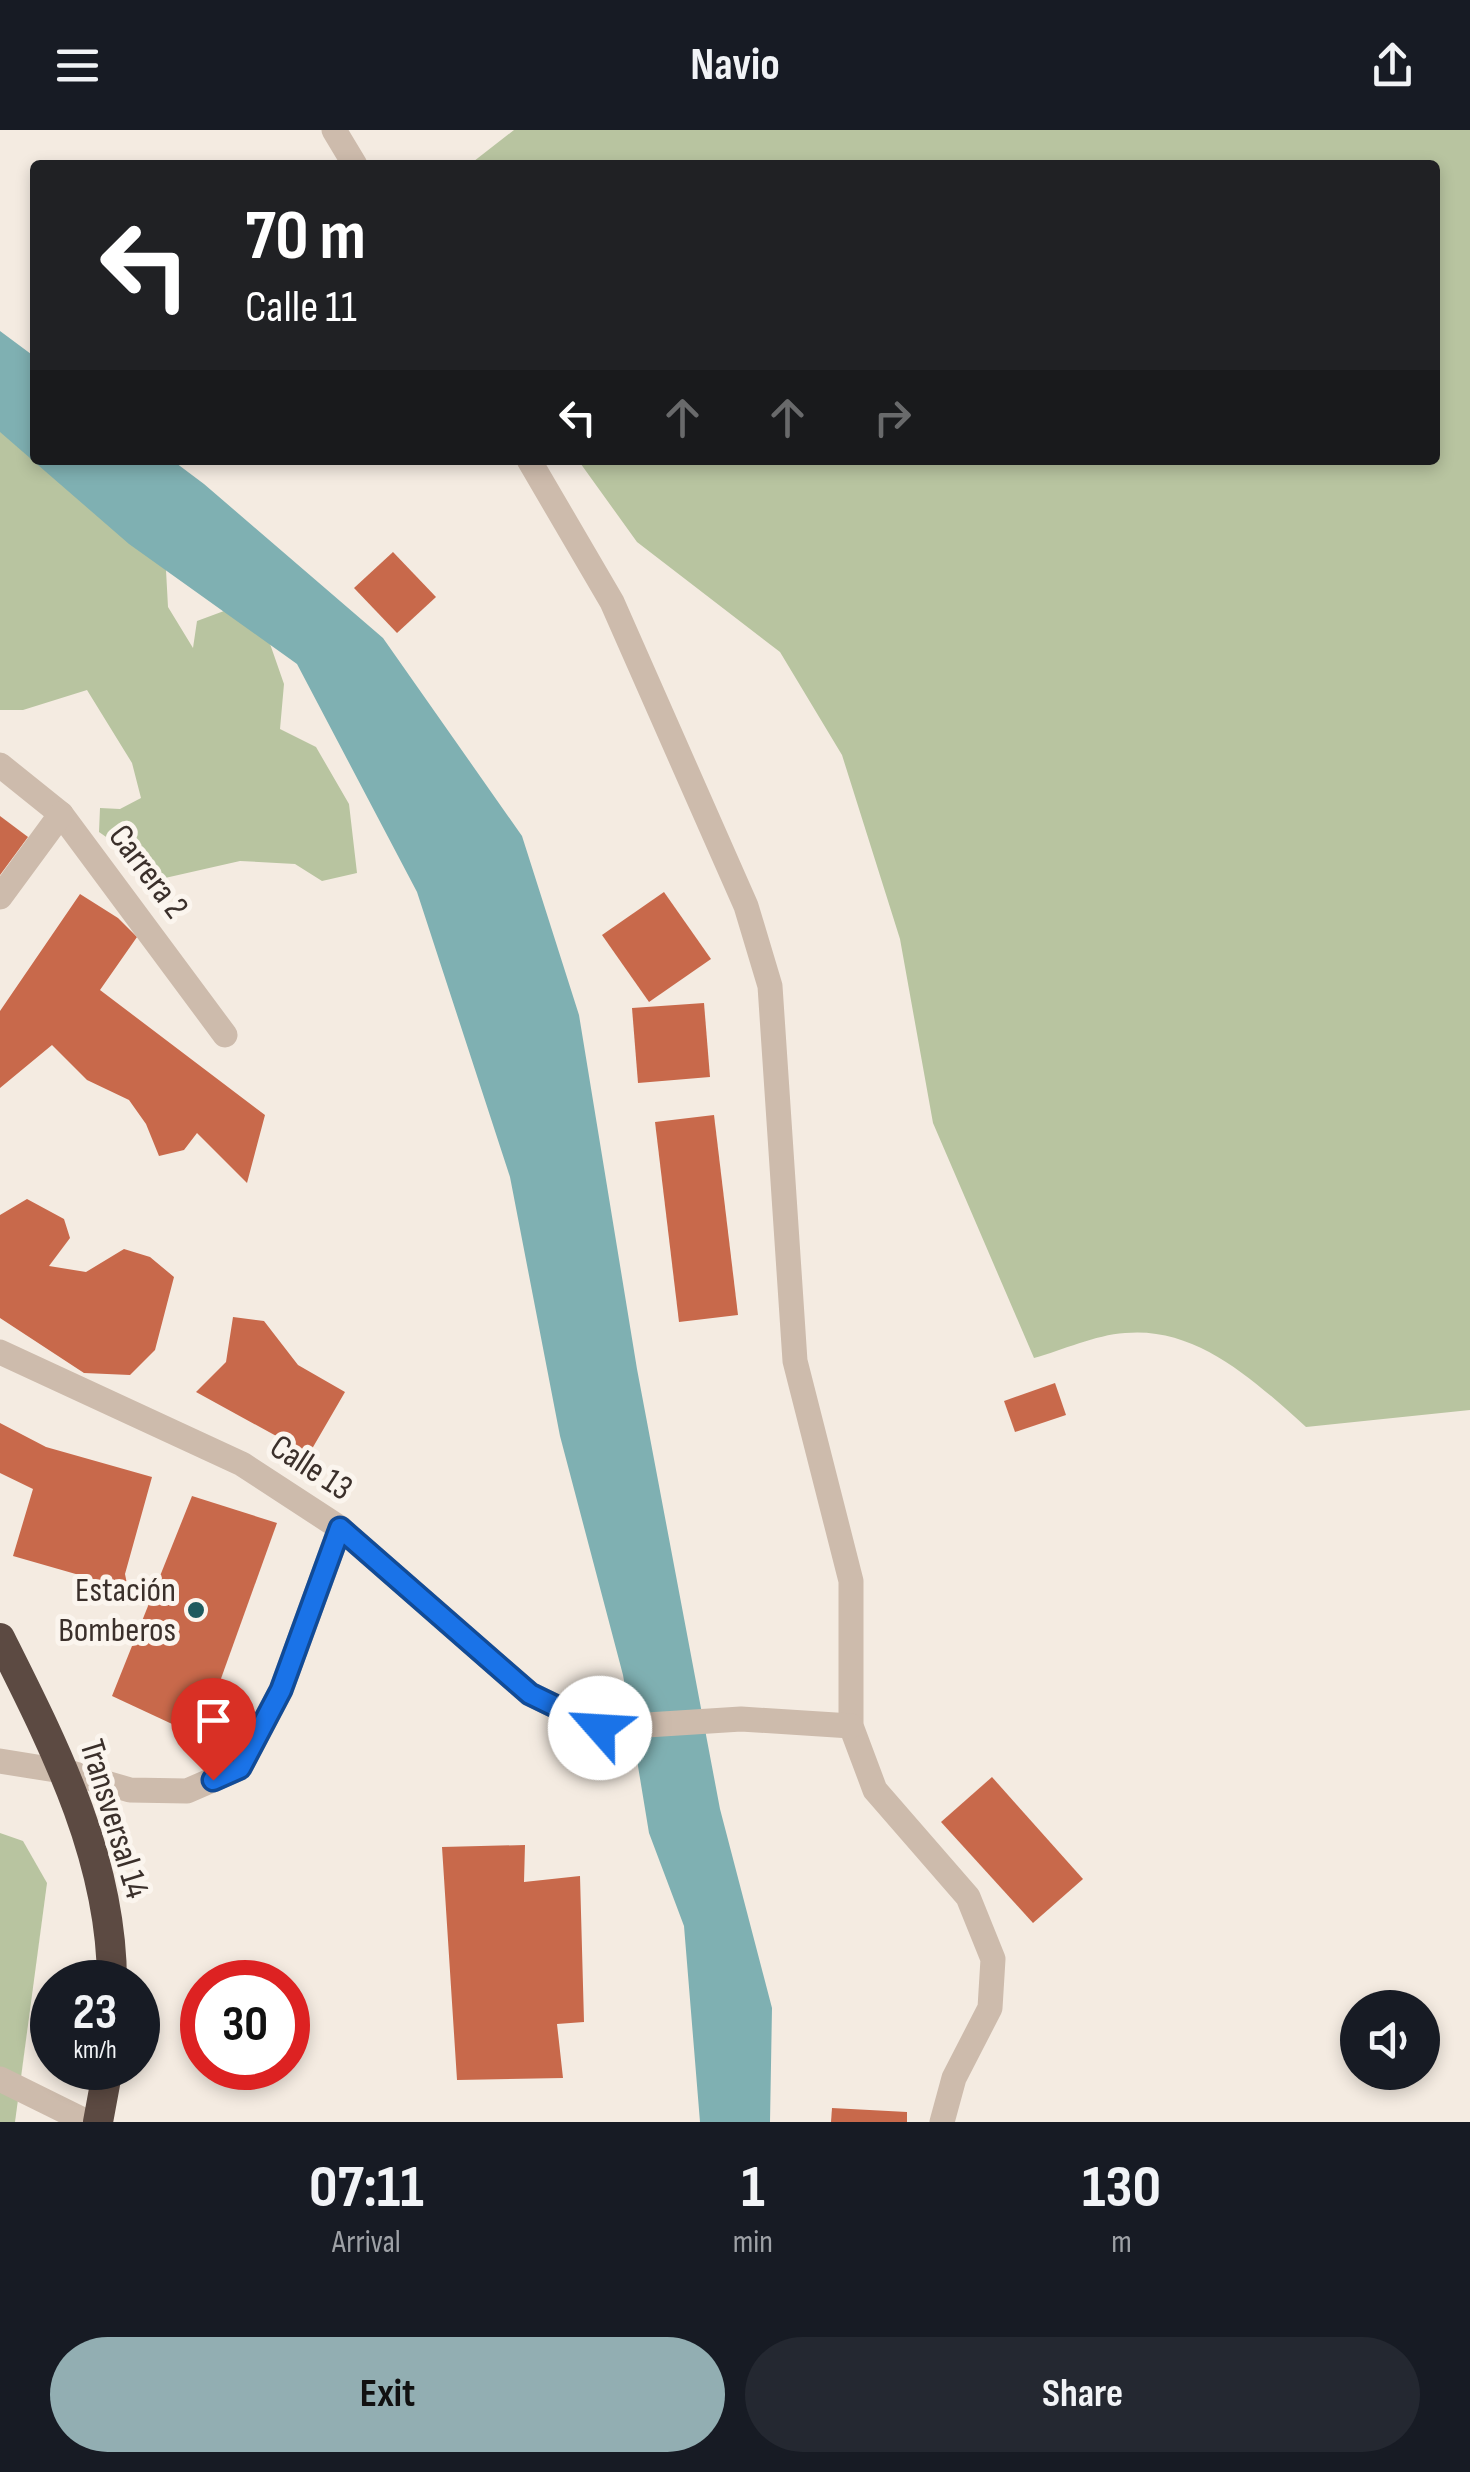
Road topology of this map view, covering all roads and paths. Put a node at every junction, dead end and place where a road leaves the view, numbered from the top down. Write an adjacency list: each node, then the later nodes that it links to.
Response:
1 (334, 130): 2 (street)
2 (352, 160)
3 (532, 465): 11 (street)
4 (0, 765): 5 (street, Carrera 2)
5 (61, 814): 6 (street); 7 (street, Carrera 2)
6 (0, 897)
7 (225, 1035)
8 (0, 1352): 9 (street, Calle 13)
9 (340, 1528): 11 (street, Calle 13); 13 (street)
10 (0, 1638): 13 (highway, Transversal 14)
11 (851, 1726): 19 (street)
12 (0, 1761): 13 (street)
13 (68, 1772): 14 (highway, Transversal 14)
14 (111, 1960)
15 (0, 2080): 17 (street)
16 (104, 2090): 18 (highway)
17 (87, 2122)
18 (98, 2122)
19 (942, 2122)

